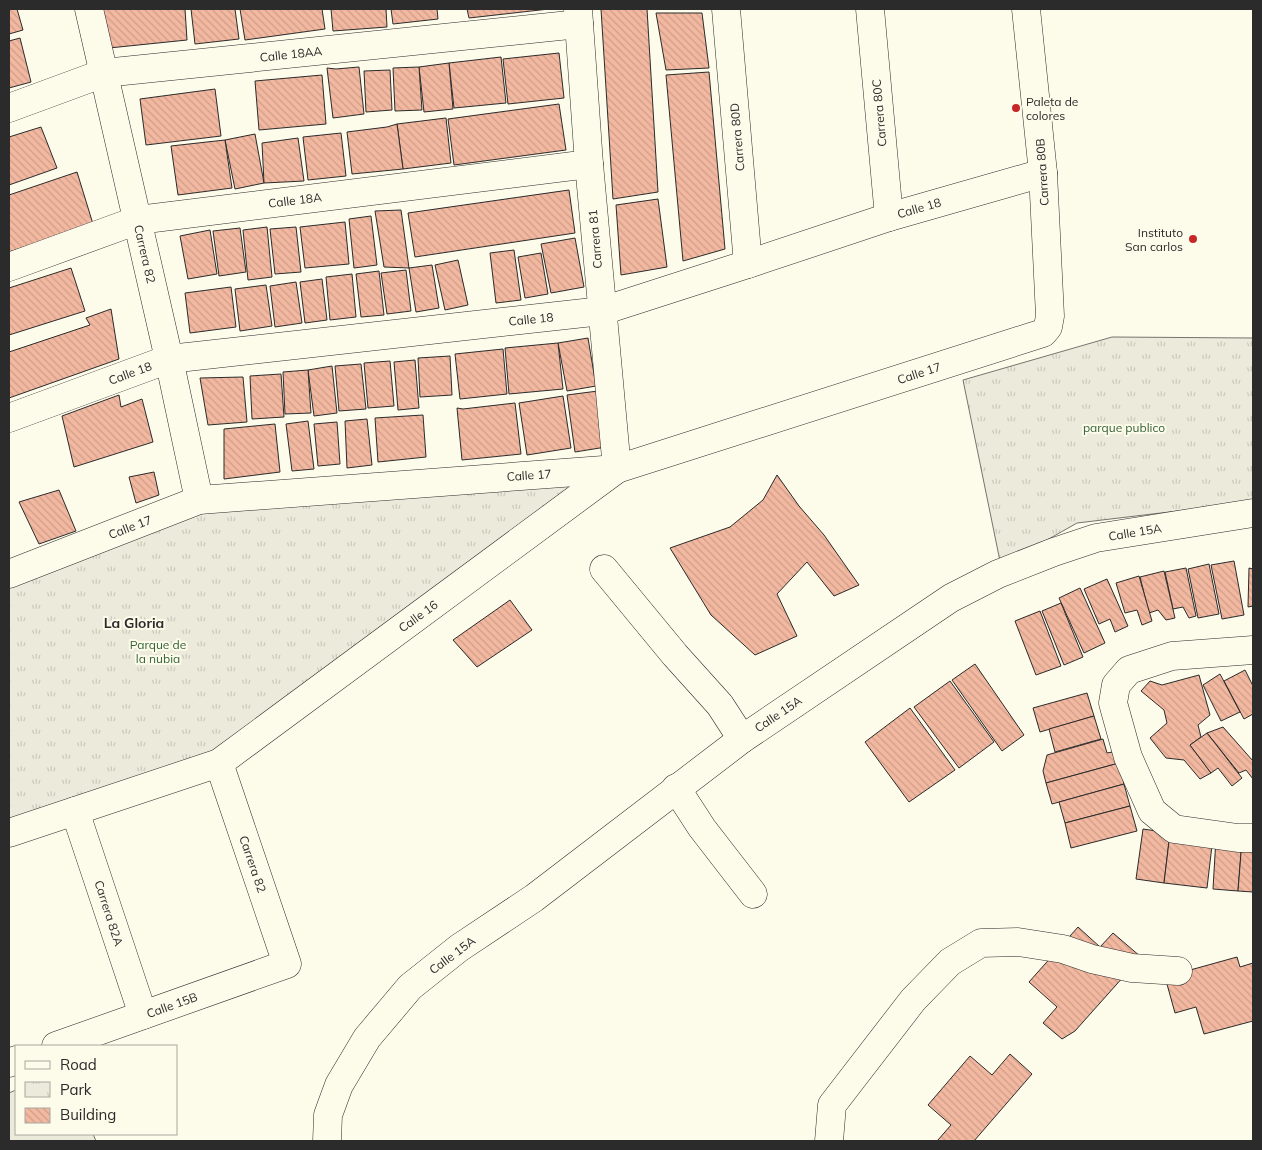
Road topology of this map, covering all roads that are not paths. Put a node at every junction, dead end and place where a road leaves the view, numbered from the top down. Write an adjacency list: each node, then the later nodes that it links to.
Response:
1 (89, 9): 6 (street, Carrera 82)
2 (726, 9): 12 (street, Carrera 80D)
3 (870, 9): 10 (street, Carrera 80C)
4 (1026, 9): 9 (street, Carrera 80B)
5 (578, 16): 6 (street, Calle 18AA); 8 (street, Carrera 81)
6 (104, 73): 7 (street, Calle 18AA); 11 (street, Carrera 82)
7 (9, 108)
8 (588, 164): 11 (street, Calle 18A); 14 (street, Carrera 81)
9 (1043, 173): 10 (street, Calle 18); 15 (street, Carrera 80B)
10 (889, 217): 12 (street, Calle 18)
11 (138, 220): 13 (street, Calle 18A); 16 (street, Carrera 82)
12 (748, 264): 14 (street, Calle 18)
13 (9, 267)
14 (602, 311): 16 (street, Calle 18); 18 (street, Carrera 81)
15 (1043, 333): 18 (street, Calle 17)
16 (169, 359): 17 (street, Calle 18); 19 (street, Carrera 82)
17 (9, 418)
18 (617, 469): 19 (street, Calle 17); 25 (street, Calle 16)
19 (199, 500): 22 (street, Calle 17)
20 (1253, 513): 24 (street, Calle 15A)
21 (604, 569): 24 (street)
22 (9, 574)
23 (1253, 650): 29 (street)
24 (742, 739): 26 (street, Calle 15A)
25 (219, 763): 27 (street, Calle 16); 31 (street, Carrera 82)
26 (676, 788): 30 (street); 35 (street, Calle 15A)
27 (75, 811): 28 (street, Calle 16); 33 (street, Carrera 82A)
28 (9, 832)
29 (1253, 838)
30 (753, 894)
31 (287, 964): 33 (street, Calle 15B)
32 (1178, 971): 36 (street)
33 (143, 1015): 34 (street, Calle 15B)
34 (59, 1045)
35 (326, 1141)
36 (829, 1141)

